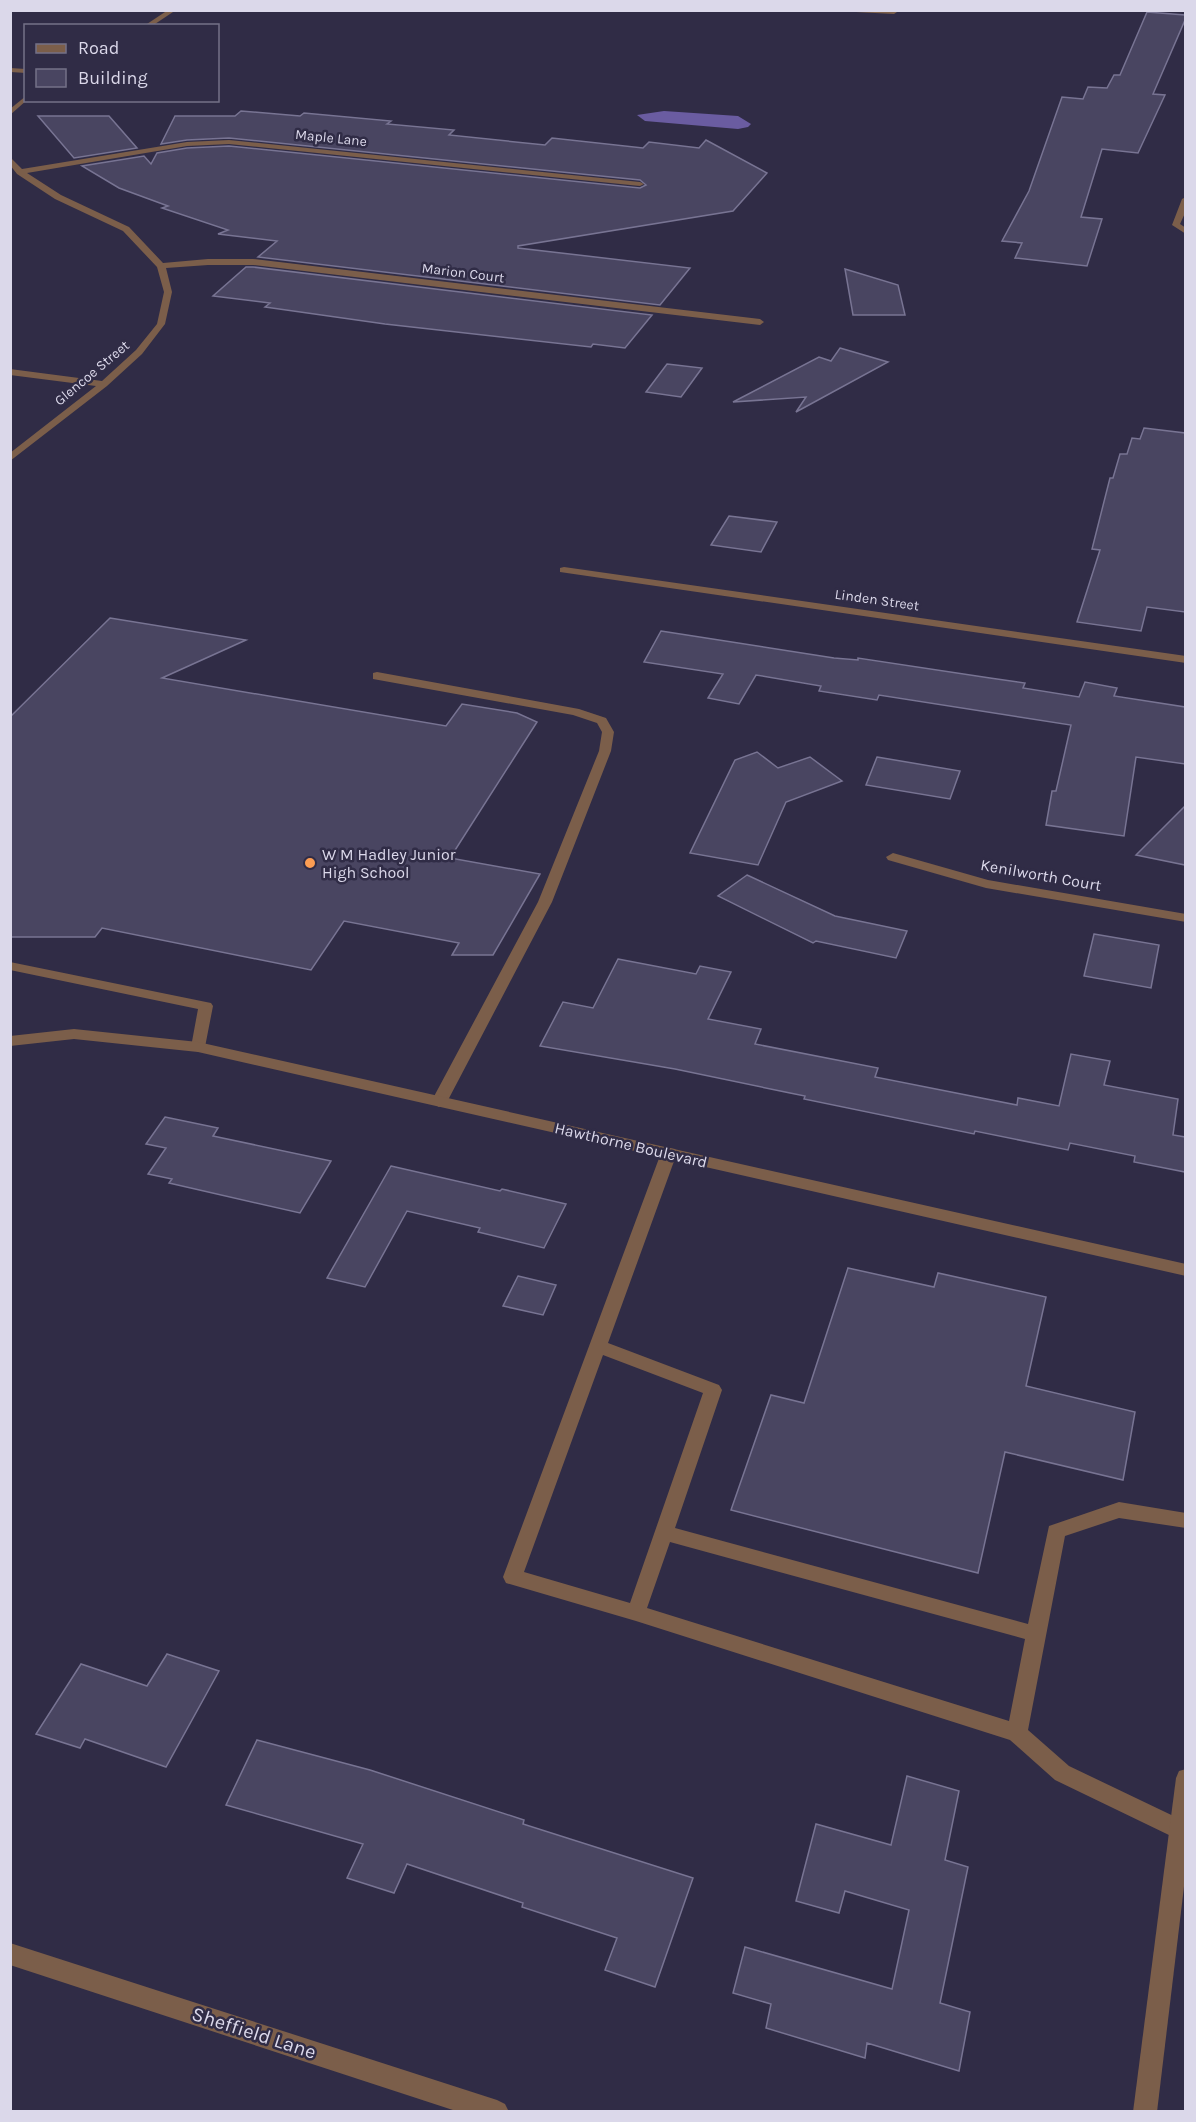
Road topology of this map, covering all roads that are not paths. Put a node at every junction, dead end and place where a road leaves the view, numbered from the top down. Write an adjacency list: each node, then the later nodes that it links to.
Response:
1 (173, 10): 4 (street)
2 (821, 10): 3 (street)
3 (894, 12)
4 (150, 24)
5 (24, 100): 6 (street)
6 (10, 114)
7 (10, 159): 8 (street)
8 (20, 172): 9 (street, Maple Lane); 12 (street)
9 (640, 184)
10 (1185, 199): 11 (street)
11 (1185, 232)
12 (161, 266): 13 (street, Marion Court); 15 (street, Glencoe Street)
13 (760, 322)
14 (10, 372): 15 (street)
15 (104, 384): 16 (street, Glencoe Street)
16 (10, 458)
17 (564, 570): 18 (street, Linden Street)
18 (1185, 660)
19 (377, 676): 25 (street)
20 (893, 857): 21 (street, Kenilworth Court)
21 (1185, 918)
22 (10, 966): 24 (street)
23 (10, 1041): 24 (street, Hawthorne Boulevard)
24 (198, 1047): 25 (street, Hawthorne Boulevard)
25 (439, 1102): 26 (street, Hawthorne Boulevard)
26 (669, 1154): 27 (street, Hawthorne Boulevard); 28 (street)
27 (1185, 1269)
28 (598, 1346): 30 (street); 31 (street)
29 (1185, 1521): 32 (street)
30 (664, 1533): 31 (street); 32 (street)
31 (636, 1613): 33 (street)
32 (1036, 1634): 33 (street)
33 (1017, 1733): 35 (street)
34 (1185, 1778): 35 (street)
35 (1182, 1830): 38 (street)
36 (10, 1954): 37 (street, Sheffield Lane)
37 (496, 2112)
38 (1145, 2112)

